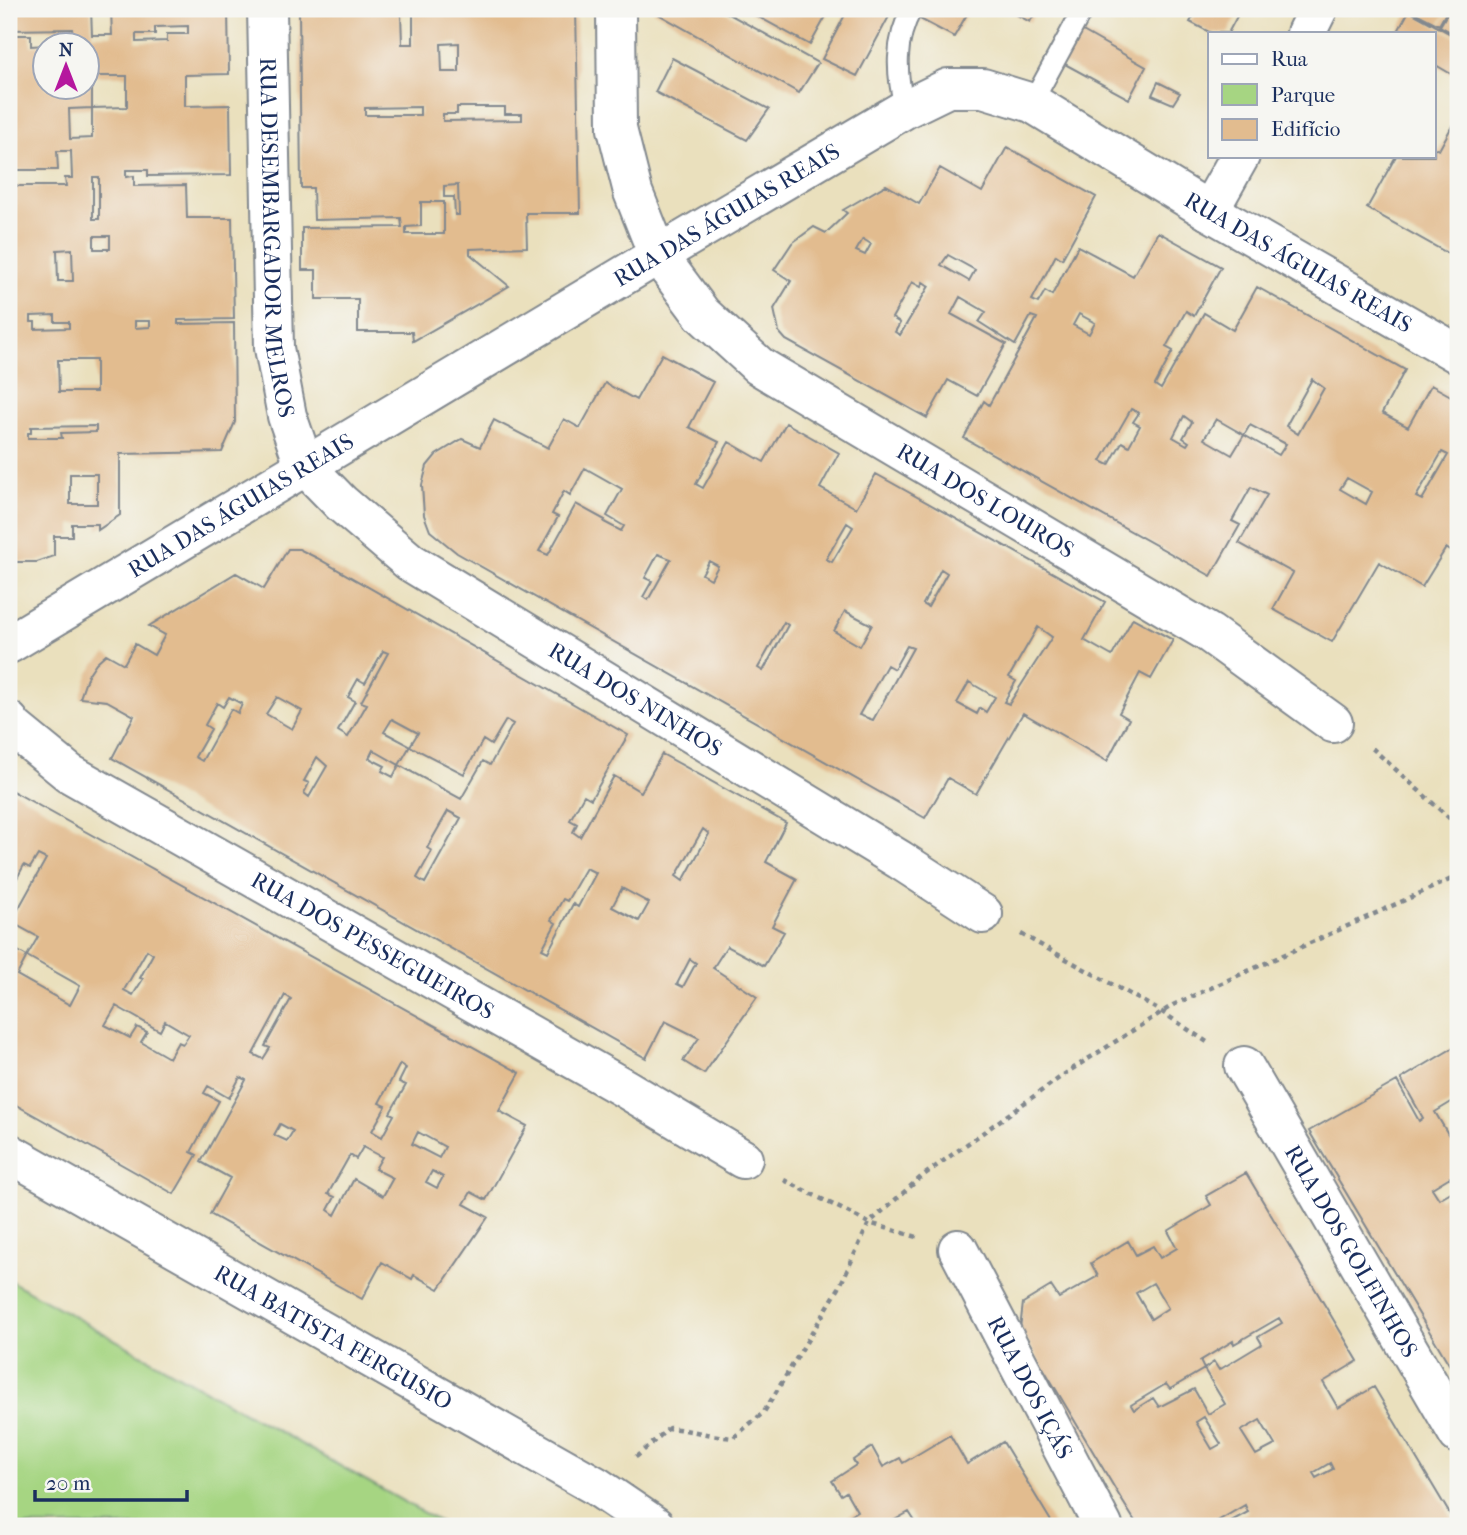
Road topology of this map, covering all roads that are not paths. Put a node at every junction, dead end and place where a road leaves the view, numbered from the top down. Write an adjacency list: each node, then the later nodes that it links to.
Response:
1 (267, 9): 13 (street, RUA DESEMBARGADOR MELROS)
2 (616, 9): 11 (street, RUA DOS LOUROS)
3 (912, 9): 8 (lane)
4 (1083, 9): 7 (lane)
5 (1318, 9): 6 (street)
6 (1306, 32)
7 (1032, 103): 8 (street, RUA DAS ÁGUIAS REAIS); 10 (street, RUA DAS ÁGUIAS REAIS)
8 (905, 109): 11 (street, RUA DAS ÁGUIAS REAIS)
9 (1239, 158): 10 (street)
10 (1209, 211): 12 (street, RUA DAS ÁGUIAS REAIS)
11 (658, 255): 13 (street, RUA DAS ÁGUIAS REAIS); 16 (street, RUA DOS LOUROS)
12 (1458, 355)
13 (304, 465): 14 (street, RUA DAS ÁGUIAS REAIS); 17 (street, RUA DOS NINHOS)
14 (9, 644)
15 (9, 720): 20 (street, RUA DOS PESSEGUEIROS)
16 (1333, 723)
17 (983, 914)
18 (1244, 1066): 22 (street, RUA DOS GOLFINHOS)
19 (9, 1153): 23 (street, RUA BATISTA FERGUSIO)
20 (743, 1159)
21 (958, 1249): 24 (street, RUA DOS IÇÁS)
22 (1458, 1434)
23 (655, 1526)
24 (1103, 1526)

